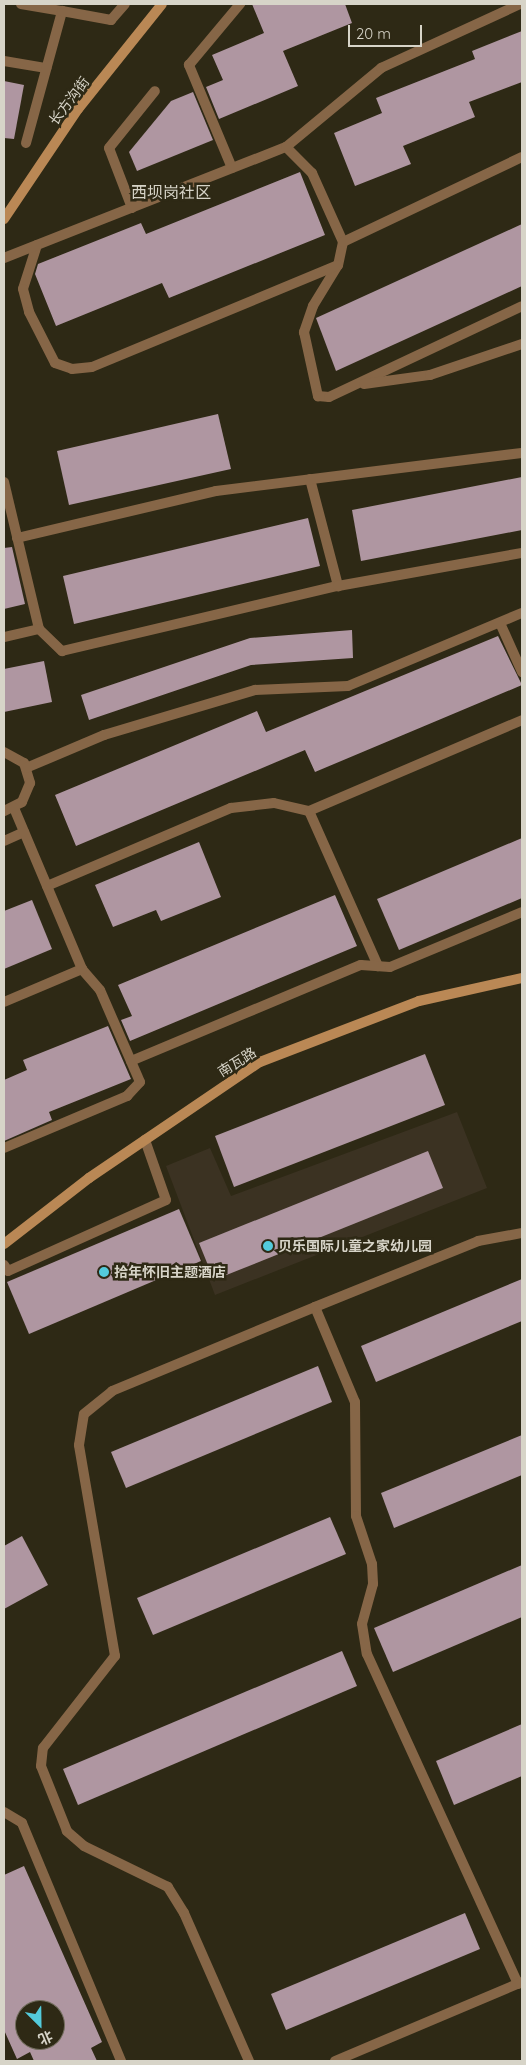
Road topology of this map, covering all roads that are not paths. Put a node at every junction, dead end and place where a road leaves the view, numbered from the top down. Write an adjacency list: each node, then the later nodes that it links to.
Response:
1 (21, 4): 6 (street)
2 (125, 4): 6 (street)
3 (162, 4): 15 (street, 长方沟街)
4 (240, 4): 13 (street)
5 (520, 4): 11 (street)
6 (62, 11): 8 (street)
7 (4, 61): 8 (street)
8 (46, 68): 10 (street)
9 (155, 91): 14 (street)
10 (26, 142)
11 (286, 147): 13 (street); 16 (street)
12 (522, 157): 16 (street)
13 (232, 168): 14 (street)
14 (132, 208): 17 (street)
15 (4, 219)
16 (343, 242): 19 (street)
17 (38, 245): 18 (street); 19 (street)
18 (4, 258)
19 (338, 265): 22 (street)
20 (522, 306): 22 (street)
21 (522, 344): 22 (street)
22 (353, 386)
23 (522, 453): 24 (street)
24 (310, 479): 26 (street); 28 (street)
25 (4, 488): 26 (street)
26 (17, 538): 31 (street)
27 (522, 553): 28 (street)
28 (338, 586): 31 (street)
29 (522, 613): 30 (street)
30 (500, 623): 33 (street); 36 (street)
31 (39, 629): 32 (street)
32 (4, 636)
33 (522, 672)
34 (522, 720): 39 (street)
35 (4, 752): 36 (street)
36 (26, 768): 37 (street)
37 (14, 808): 38 (street); 40 (street)
38 (4, 812)
39 (310, 812): 42 (street); 44 (street)
40 (24, 832): 41 (street); 42 (street)
41 (4, 841)
42 (47, 886): 45 (street)
43 (522, 912): 44 (street)
44 (378, 966): 48 (street)
45 (82, 969): 47 (street); 48 (street)
46 (522, 978): 49 (street, 南瓦路)
47 (4, 1002)
48 (131, 1061): 50 (street)
49 (145, 1140): 52 (street, 南瓦路); 53 (street)
50 (4, 1148)
51 (522, 1233): 54 (street)
52 (4, 1244)
53 (4, 1265)
54 (315, 1307): 56 (street); 58 (street)
55 (4, 1812): 57 (street)
56 (520, 1983): 59 (street)
57 (121, 2061)
58 (249, 2061)
59 (335, 2061)

